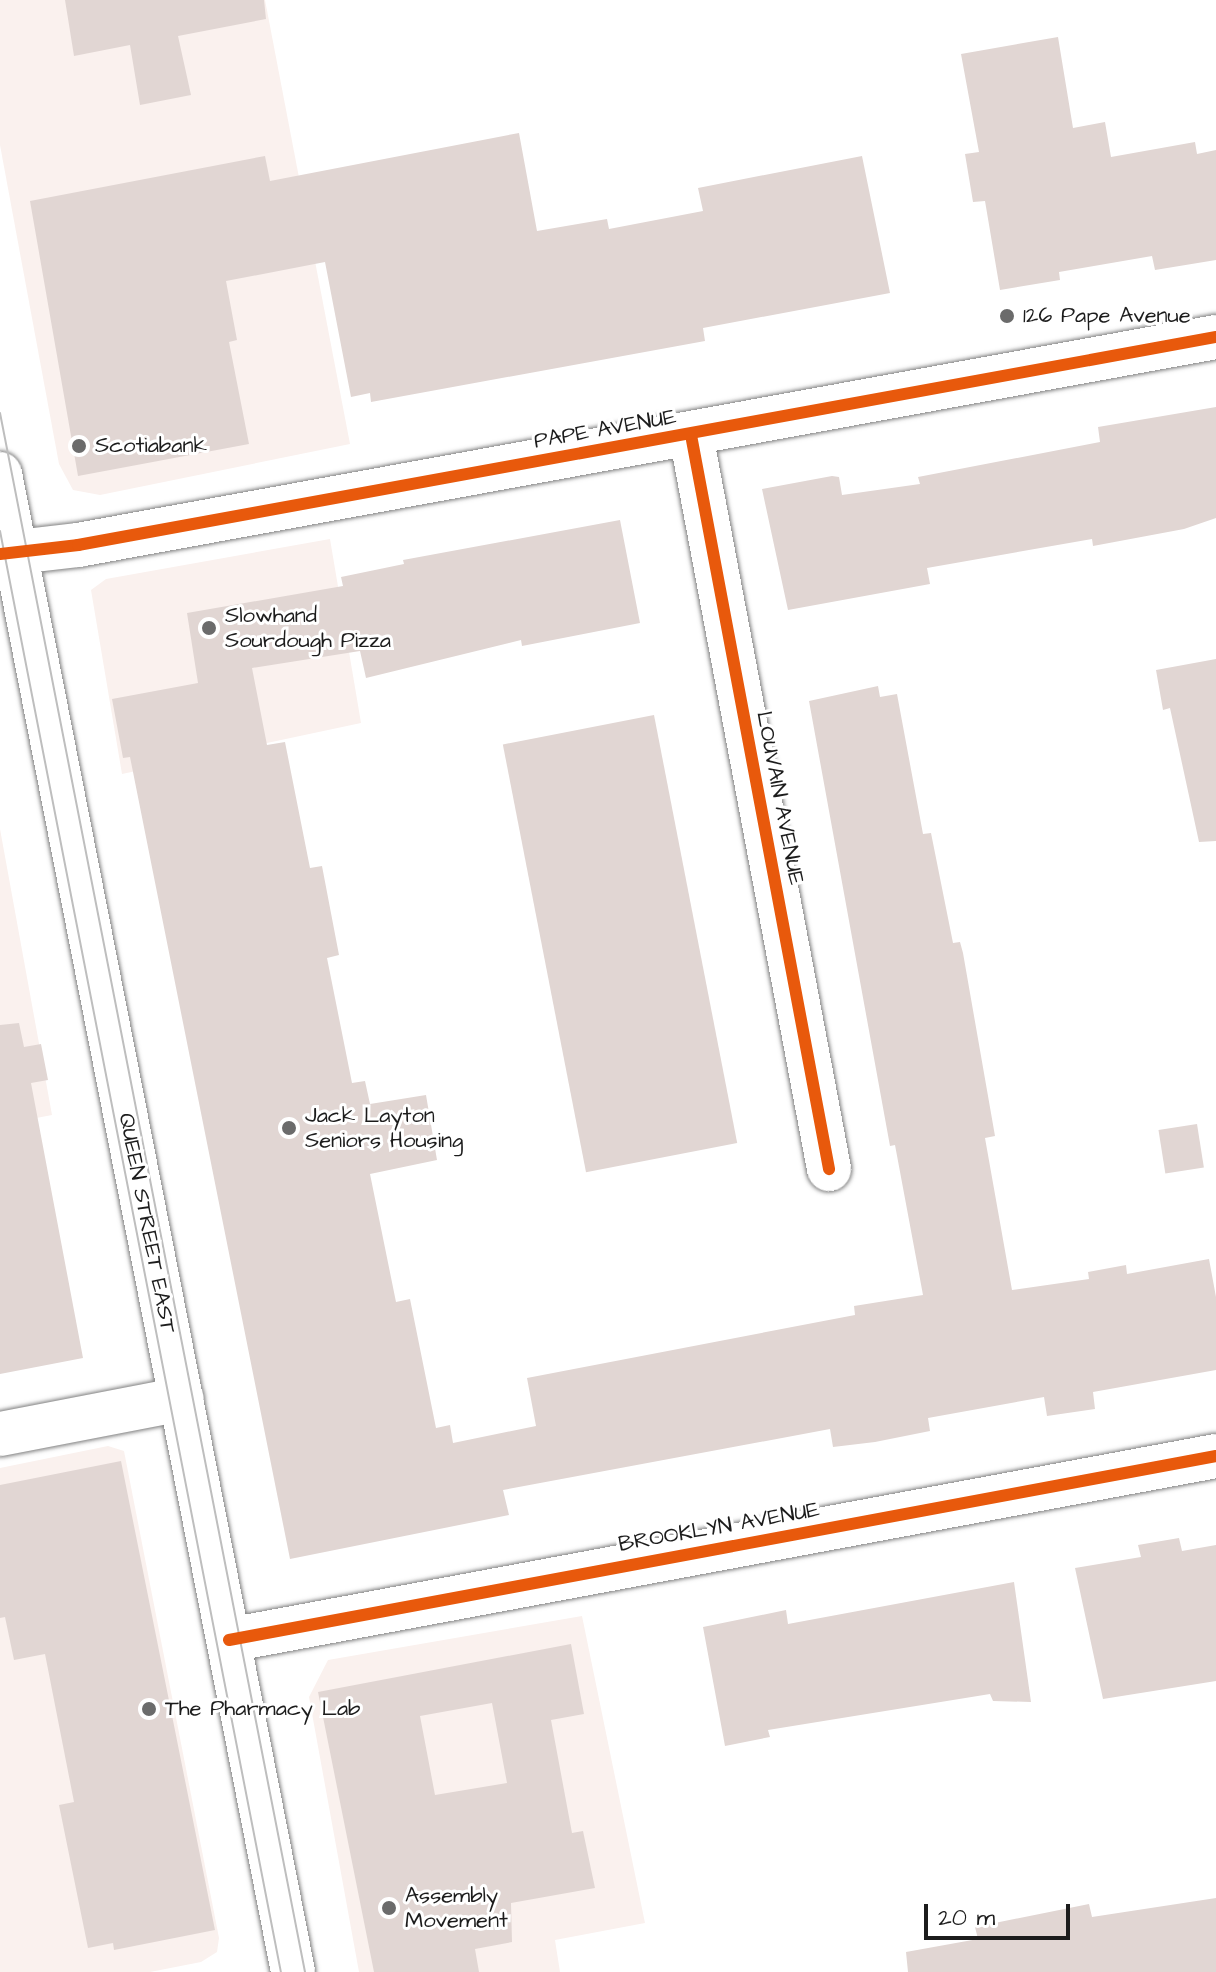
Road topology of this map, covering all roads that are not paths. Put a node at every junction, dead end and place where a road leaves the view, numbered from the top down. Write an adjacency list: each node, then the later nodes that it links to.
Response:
1 (1216, 337): 2 (street, PAPE AVENUE)
2 (691, 435): 4 (street, PAPE AVENUE); 5 (street, LOUVAIN AVENUE)
3 (0, 474): 4 (street, QUEEN STREET EAST)
4 (7, 553): 6 (street, QUEEN STREET EAST)
5 (829, 1169)
6 (182, 1399): 7 (street); 9 (street, QUEEN STREET EAST)
7 (0, 1434)
8 (1216, 1456): 9 (street, BROOKLYN AVENUE)
9 (229, 1640): 10 (street, QUEEN STREET EAST)
10 (293, 1972)

